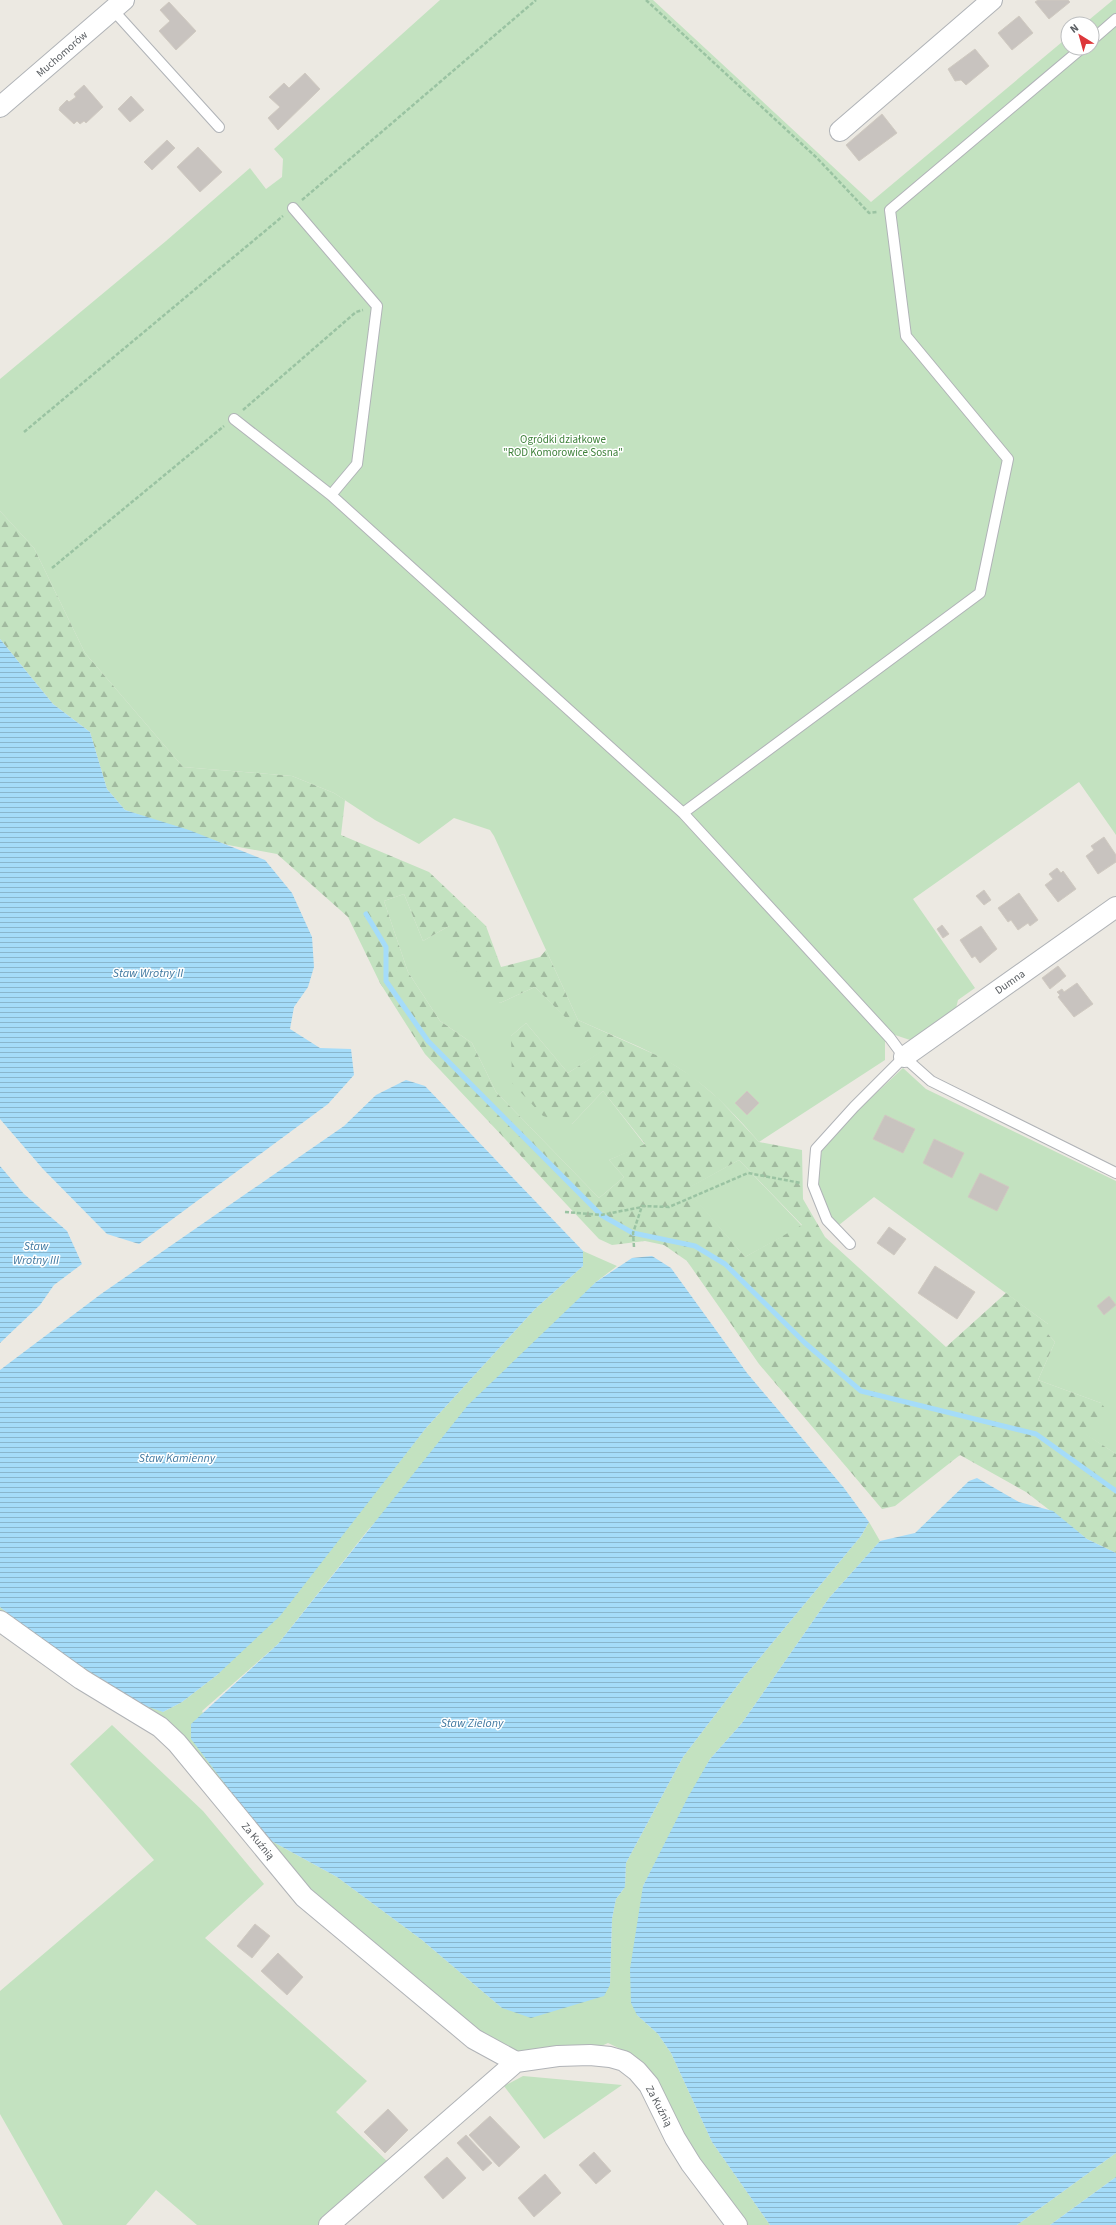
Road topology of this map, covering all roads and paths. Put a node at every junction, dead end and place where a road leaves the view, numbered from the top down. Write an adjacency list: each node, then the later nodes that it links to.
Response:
1 (536, 0): 11 (path)
2 (646, 0): 12 (path)
3 (992, 0): 10 (street)
4 (118, 5): 8 (street, Muchomorów); 9 (lane)
5 (1116, 19): 6 (lane)
6 (1100, 33)
7 (1073, 56): 12 (lane)
8 (0, 108)
9 (219, 127)
10 (840, 131)
11 (293, 208): 13 (lane); 15 (path)
12 (890, 210): 18 (lane)
13 (377, 306): 14 (path); 16 (lane)
14 (234, 418): 16 (lane); 17 (path)
15 (24, 432)
16 (330, 495): 18 (lane)
17 (52, 568)
18 (683, 812): 20 (lane)
19 (1116, 907): 20 (street, Dumna)
20 (904, 1057): 21 (lane); 22 (lane)
21 (1116, 1173)
22 (813, 1185): 23 (path); 25 (lane)
23 (642, 1206): 24 (path); 26 (path)
24 (565, 1212)
25 (850, 1244)
26 (634, 1247)
27 (0, 1621): 28 (street, Za Kuźnią)
28 (516, 2062): 29 (street); 30 (street, Za Kuźnią)
29 (329, 2225)
30 (737, 2225)

